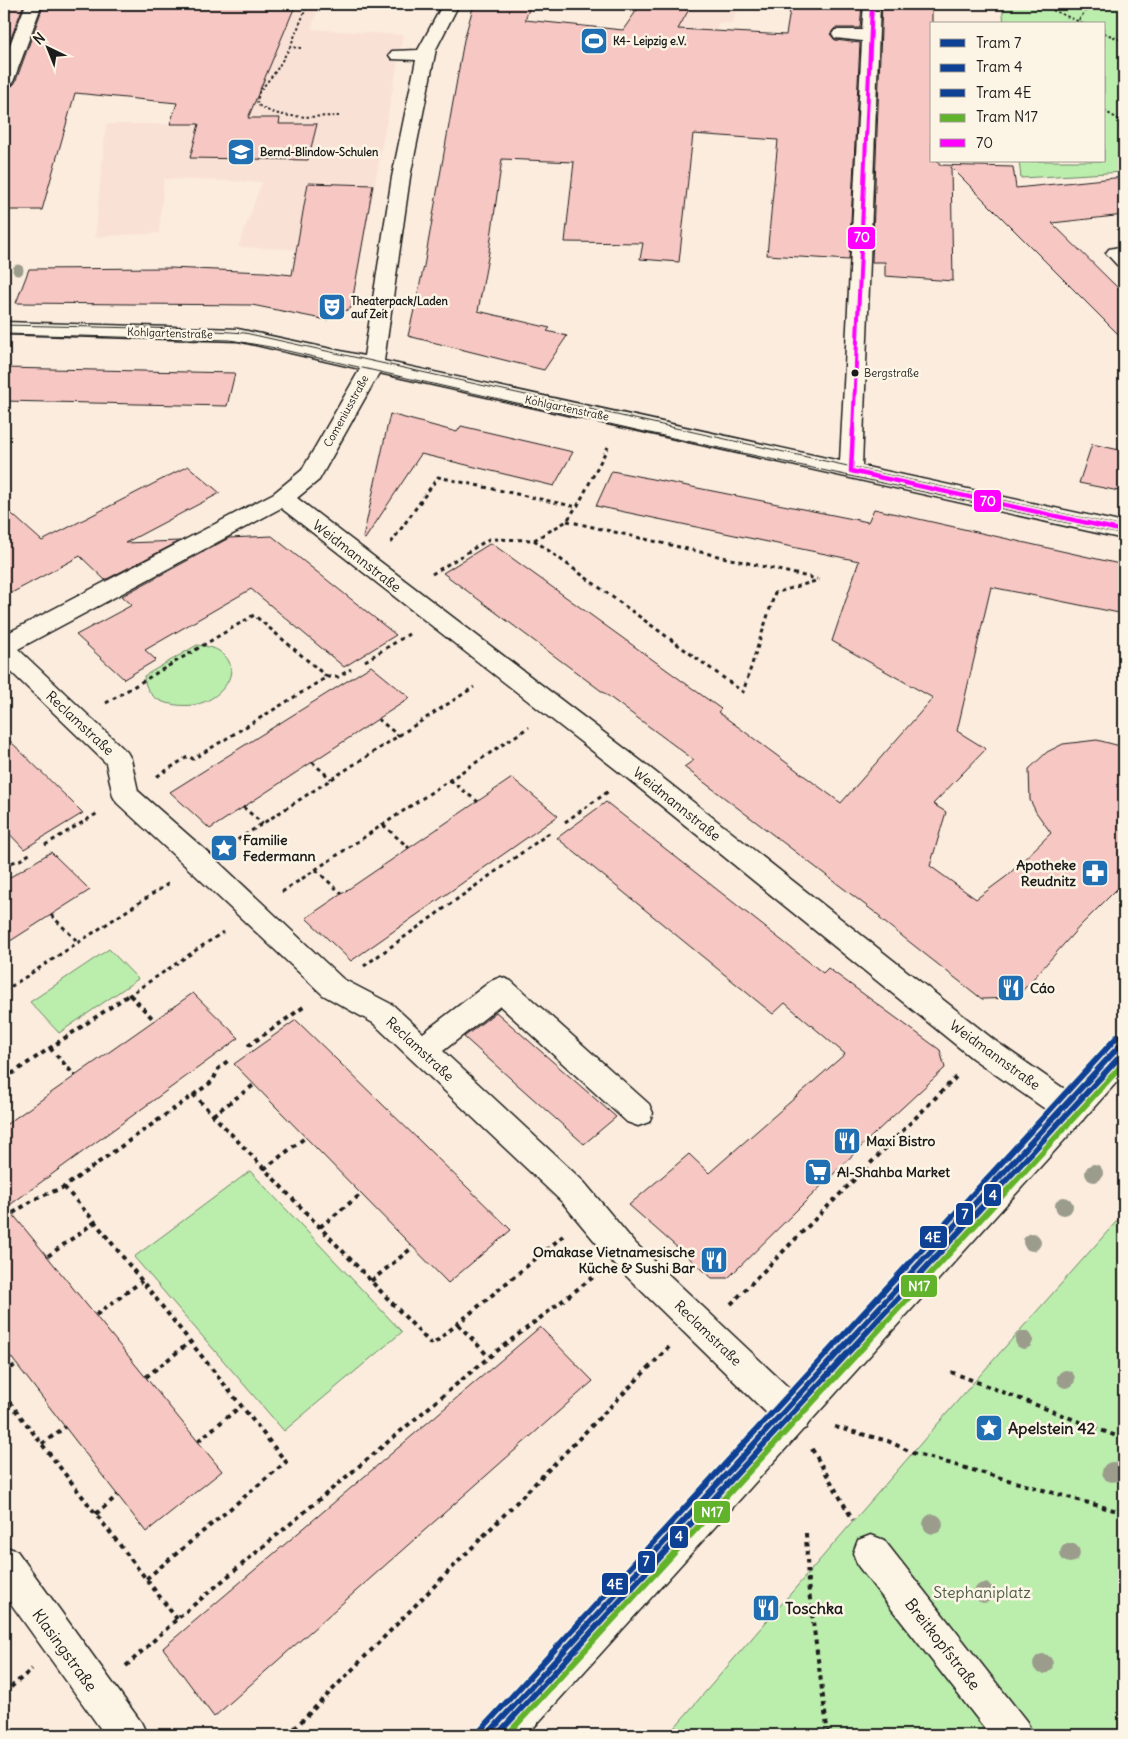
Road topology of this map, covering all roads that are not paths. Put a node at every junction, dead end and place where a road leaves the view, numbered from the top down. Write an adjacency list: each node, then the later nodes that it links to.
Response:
1 (34, 4): 8 (street)
2 (451, 4): 7 (street, Comeniusstraße)
3 (872, 4): 5 (street)
4 (841, 34): 5 (street)
5 (871, 36): 13 (street)
6 (398, 55): 7 (street)
7 (426, 55): 12 (street, Comeniusstraße)
8 (5, 75)
9 (1124, 252): 10 (street)
10 (1124, 261)
11 (4, 328): 12 (street, Kohlgartenstraße)
12 (373, 365): 13 (street, Kohlgartenstraße); 14 (street, Comeniusstraße)
13 (851, 471): 15 (street, Kohlgartenstraße)
14 (282, 498): 16 (street, Comeniusstraße); 20 (street, Weidmannstraße)
15 (1124, 531)
16 (4, 646)
17 (4, 651): 18 (street, Reclamstraße)
18 (421, 1051): 21 (street); 22 (street, Reclamstraße)
19 (1124, 1054): 20 (street)
20 (1072, 1111): 22 (street)
21 (638, 1113)
22 (794, 1416): 26 (street)
23 (871, 1553): 27 (street, Breitkopfstraße)
24 (4, 1564): 25 (street, Klasingstraße)
25 (128, 1735)
26 (502, 1735)
27 (1014, 1735)

